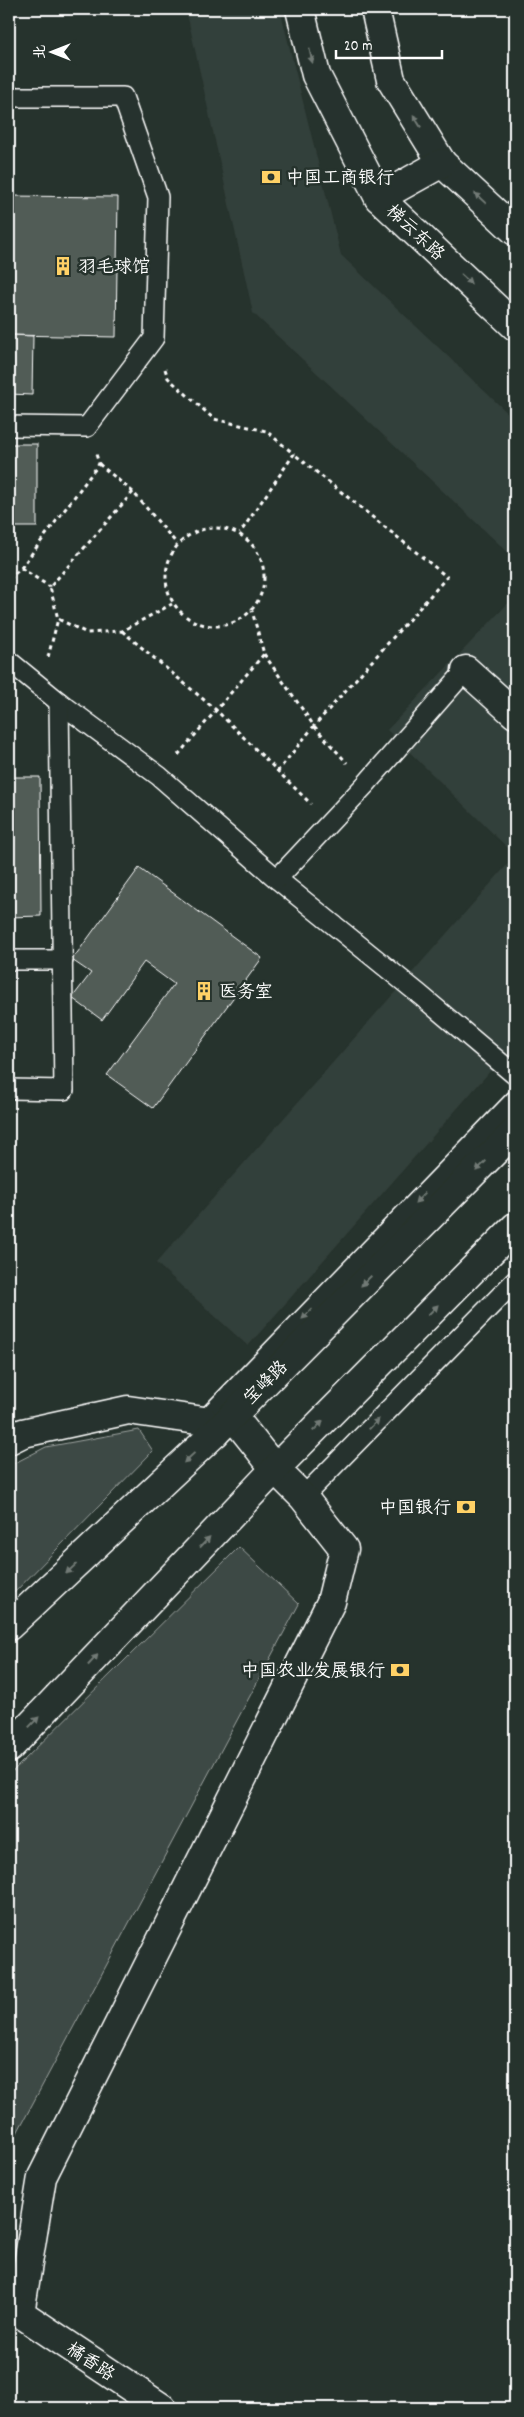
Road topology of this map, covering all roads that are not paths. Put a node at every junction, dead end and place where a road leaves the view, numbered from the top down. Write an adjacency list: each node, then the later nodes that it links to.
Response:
1 (300, 9): 5 (main road, 梯云东路, one-way to 5)
2 (375, 9): 4 (main road, one-way to 2)
3 (9, 97): 8 (lane)
4 (442, 163): 5 (main road); 6 (main road, one-way to 4)
5 (379, 198): 7 (main road, 梯云东路, one-way to 7)
6 (515, 231)
7 (515, 326)
8 (9, 426)
9 (9, 661): 11 (lane)
10 (466, 670): 12 (main road); 13 (lane)
11 (59, 702): 13 (lane); 15 (lane)
12 (515, 714)
13 (277, 879): 16 (lane)
14 (9, 960): 15 (lane)
15 (63, 960): 17 (lane)
16 (515, 1075)
17 (9, 1089)
18 (515, 1100): 22 (lane, one-way to 22)
19 (515, 1131): 22 (main road, 宝峰路, one-way to 22)
20 (515, 1227): 24 (main road, one-way to 20)
21 (515, 1280): 25 (lane, one-way to 21)
22 (217, 1423): 23 (main road); 24 (main road); 26 (main road, 宝峰路, one-way to 26)
23 (9, 1440)
24 (275, 1469): 25 (main road); 27 (main road, one-way to 24)
25 (303, 1496): 28 (main road)
26 (9, 1626)
27 (9, 1748)
28 (14, 2314): 29 (main road, 橘香路)
29 (162, 2408)

